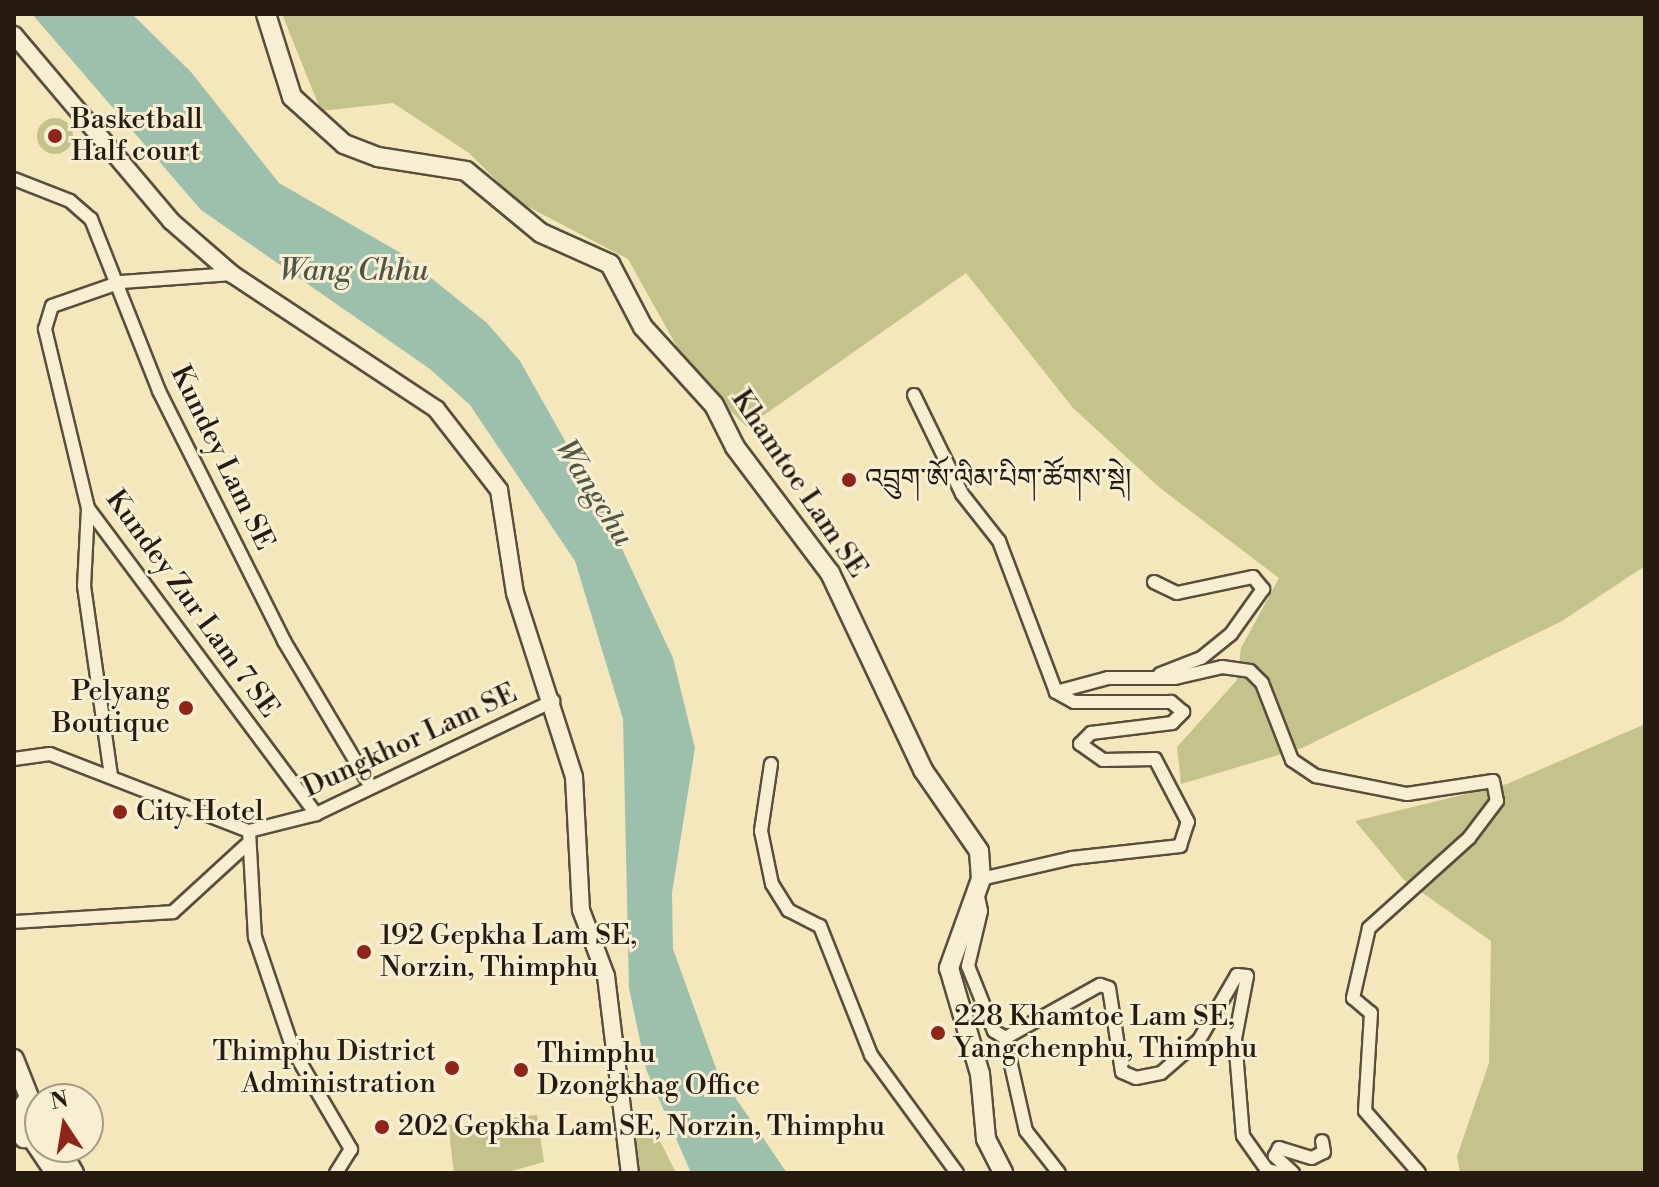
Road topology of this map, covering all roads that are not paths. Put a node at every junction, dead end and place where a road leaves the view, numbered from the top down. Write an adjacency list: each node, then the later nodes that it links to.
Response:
1 (266, 14): 18 (main road, Khamtoe Lam SE)
2 (14, 35): 4 (street)
3 (14, 179): 5 (street, Kundey Lam SE)
4 (232, 274): 5 (street, Kundey Zur Lam 7 SE); 11 (street)
5 (121, 282): 7 (street, Kundey Zur Lam 7 SE); 15 (street, Kundey Lam SE)
6 (914, 395): 10 (street)
7 (88, 508): 14 (street); 16 (street, Kundey Zur Lam 7 SE)
8 (1154, 582): 9 (street)
9 (1153, 677): 10 (street); 31 (street)
10 (1056, 692): 18 (street)
11 (553, 701): 15 (street, Dungkhor Lam SE); 26 (street)
12 (14, 759): 14 (street)
13 (771, 764): 27 (street)
14 (111, 776): 17 (street)
15 (370, 785): 16 (street, Dungkhor Lam SE)
16 (316, 814): 17 (street, Dungkhor Lam SE)
17 (247, 838): 19 (street); 25 (street)
18 (979, 884): 20 (street); 28 (main road, Khamtoe Lam SE)
19 (14, 922)
20 (1005, 1038): 29 (street); 30 (street)
21 (14, 1059): 22 (main road)
22 (22, 1113)
23 (1322, 1141): 24 (street)
24 (1295, 1172)
25 (336, 1173)
26 (630, 1173)
27 (957, 1173)
28 (1003, 1173)
29 (1059, 1173)
30 (1279, 1173)
31 (1419, 1173)

